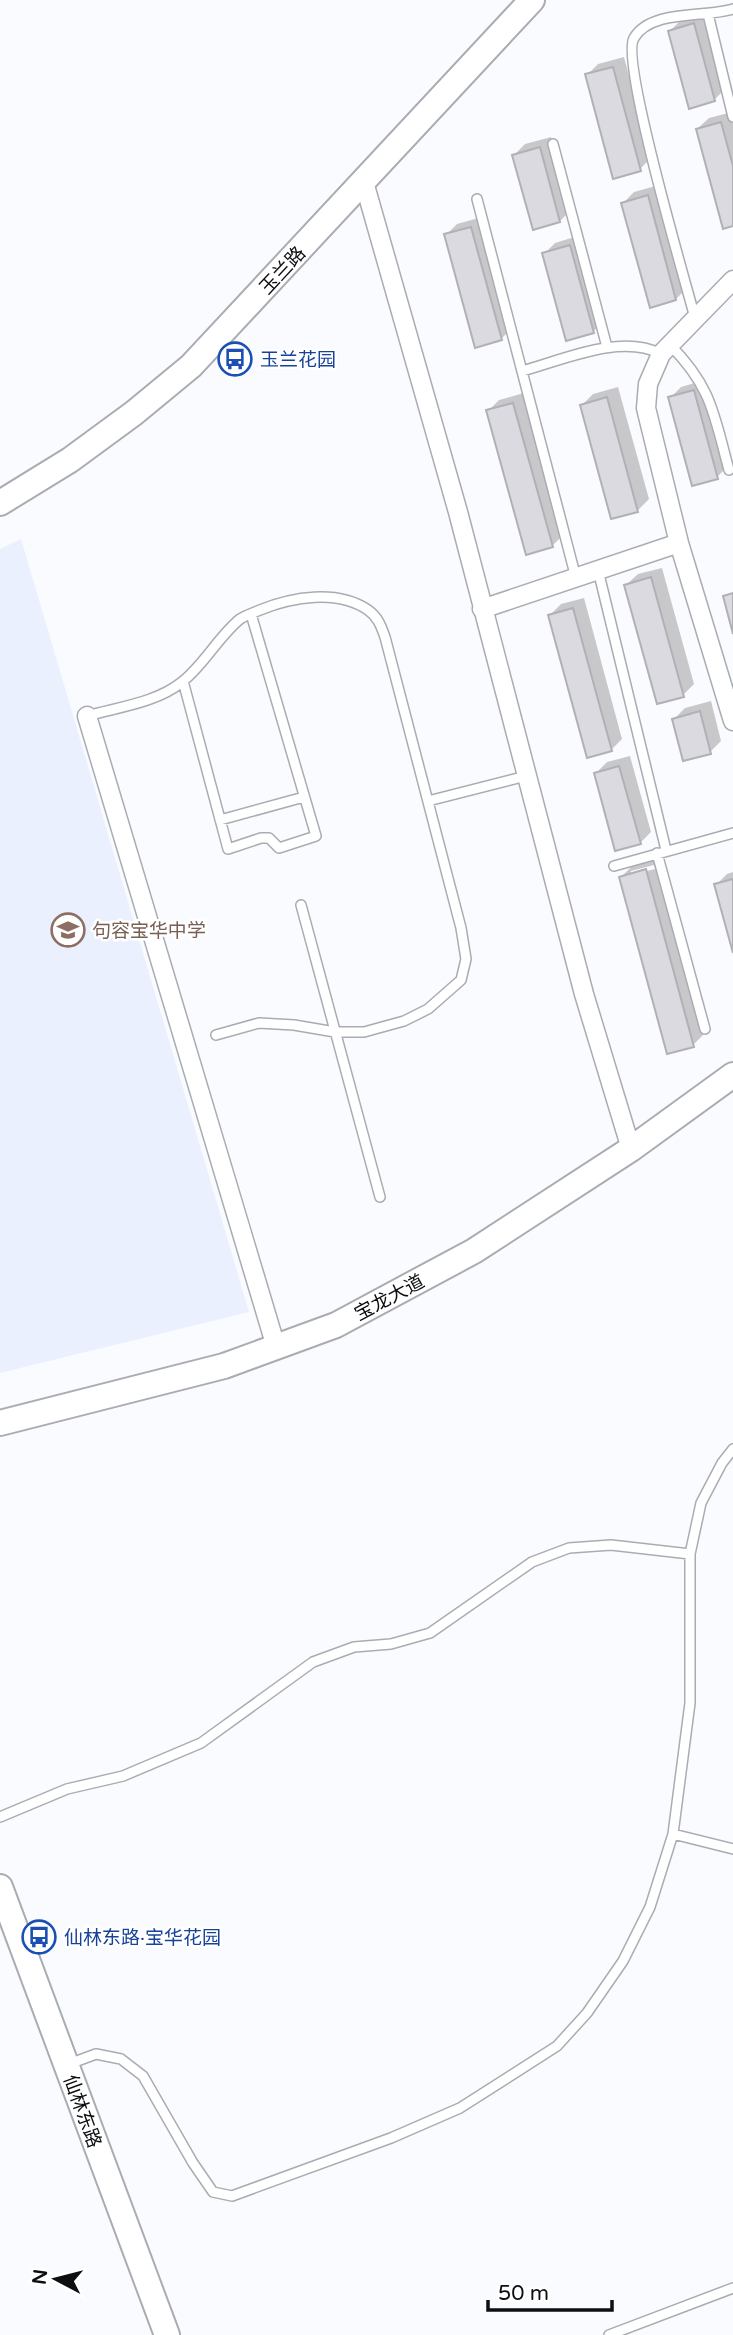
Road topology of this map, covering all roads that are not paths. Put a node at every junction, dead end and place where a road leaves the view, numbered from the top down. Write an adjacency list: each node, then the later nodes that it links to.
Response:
1 (532, 0): 6 (street, 玉兰路)
2 (733, 9): 3 (lane)
3 (708, 14): 4 (lane); 9 (lane)
4 (733, 117)
5 (553, 144): 10 (lane)
6 (364, 182): 14 (street, 玉兰路); 18 (street)
7 (477, 199): 12 (lane)
8 (733, 280): 9 (street)
9 (695, 320): 11 (street)
10 (607, 347): 11 (lane); 12 (lane)
11 (666, 350): 13 (lane); 15 (street)
12 (522, 371): 17 (lane)
13 (729, 470)
14 (0, 503)
15 (679, 543): 16 (street); 22 (street)
16 (598, 570): 17 (street); 28 (lane)
17 (576, 578): 18 (street)
18 (482, 609): 23 (street)
19 (251, 614): 20 (lane); 24 (lane); 25 (lane)
20 (183, 681): 21 (lane); 26 (lane)
21 (87, 716): 37 (street)
22 (733, 721)
23 (526, 776): 25 (lane); 35 (street)
24 (304, 797): 26 (lane); 26 (lane)
25 (428, 801): 32 (lane)
26 (220, 820)
27 (733, 833): 28 (lane)
28 (662, 851): 29 (lane); 31 (lane)
29 (614, 866)
30 (301, 905): 32 (lane)
31 (705, 1029)
32 (335, 1032): 33 (lane); 36 (lane)
33 (216, 1035)
34 (731, 1082): 35 (street, 宝龙大道)
35 (631, 1149): 37 (street, 宝龙大道)
36 (380, 1197)
37 (276, 1347): 38 (street, 宝龙大道)
38 (0, 1423)
39 (733, 1450): 40 (lane)
40 (690, 1554): 41 (lane); 42 (lane)
41 (0, 1817)
42 (673, 1834): 43 (lane); 45 (lane)
43 (733, 1849)
44 (0, 1887): 45 (street, 仙林东路)
45 (66, 2065): 47 (street, 仙林东路)
46 (733, 2288): 48 (lane)
47 (167, 2335)
48 (609, 2335)

